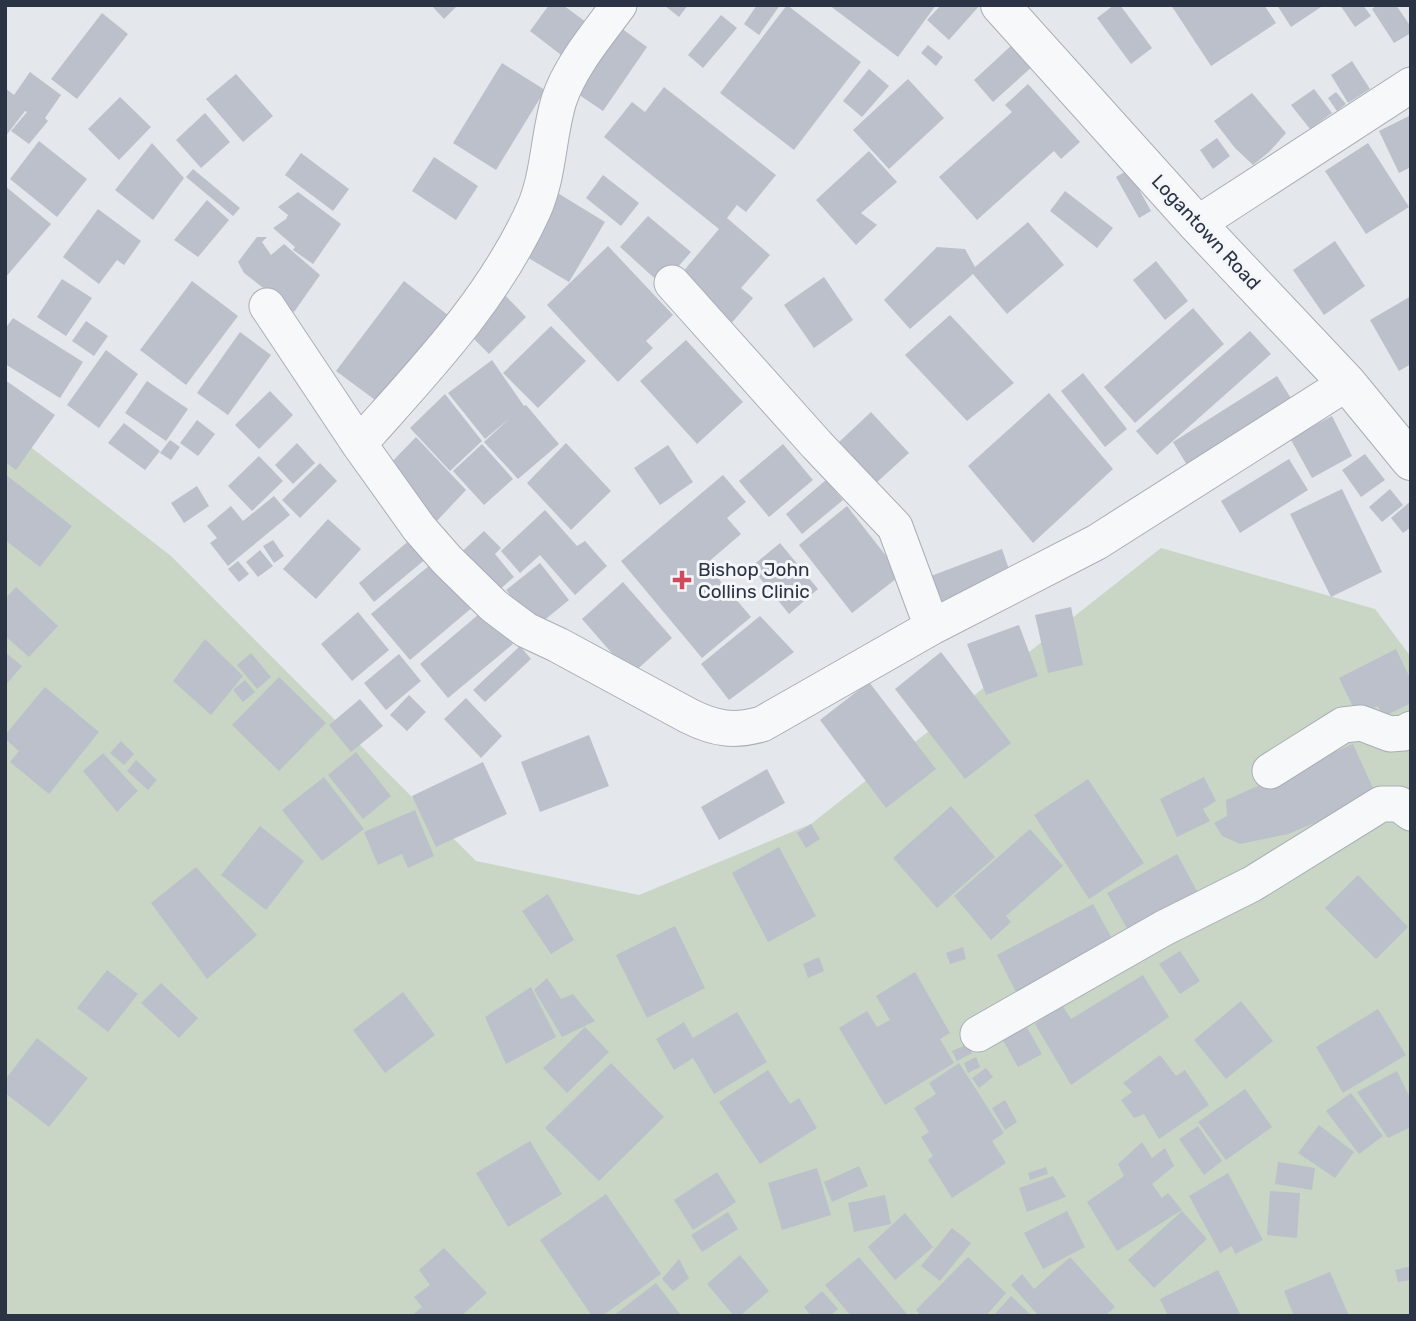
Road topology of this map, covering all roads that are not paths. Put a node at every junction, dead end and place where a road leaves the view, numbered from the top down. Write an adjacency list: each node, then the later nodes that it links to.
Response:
1 (619, 5): 8 (street)
2 (1000, 5): 4 (street, Logantown Road)
3 (1411, 85): 4 (street)
4 (1197, 224): 7 (street, Logantown Road)
5 (672, 283): 10 (street)
6 (267, 306): 8 (street)
7 (1347, 383): 9 (street, Logantown Road); 10 (street)
8 (359, 444): 10 (street)
9 (1411, 461)
10 (932, 627)
11 (1411, 730): 12 (street)
12 (1270, 771)
13 (1411, 813): 14 (street)
14 (978, 1034)

